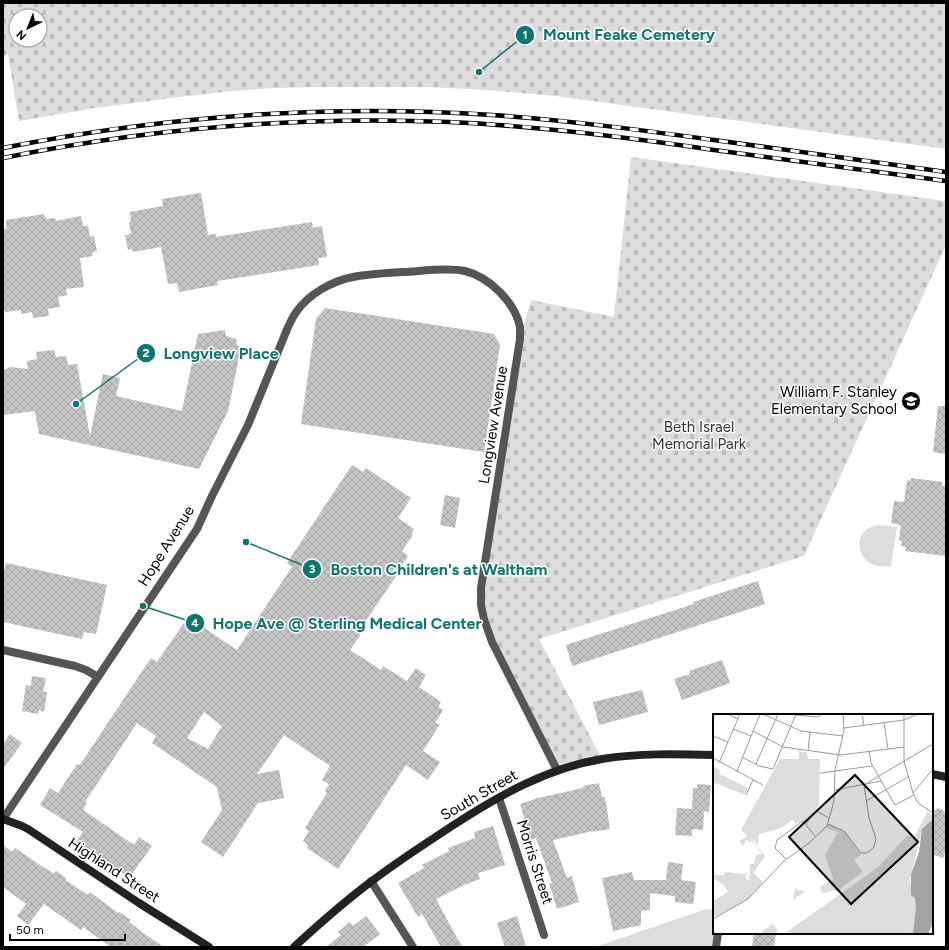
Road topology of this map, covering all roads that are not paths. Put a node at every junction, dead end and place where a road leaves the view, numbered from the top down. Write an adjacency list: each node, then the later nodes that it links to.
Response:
1 (296, 312): 3 (street, Hope Avenue); 5 (street, Longview Avenue)
2 (3, 650): 3 (street)
3 (98, 677): 9 (street, Hope Avenue)
4 (713, 755): 5 (main road, South Street)
5 (557, 770): 8 (main road, South Street)
6 (933, 774): 7 (main road)
7 (946, 777)
8 (499, 798): 10 (main road, South Street); 12 (street, Morris Street)
9 (3, 819): 13 (main road, Highland Street)
10 (371, 881): 14 (main road, South Street); 15 (street)
11 (718, 934): 16 (street)
12 (544, 935)
13 (208, 947)
14 (294, 947)
15 (413, 947)
16 (716, 947)

